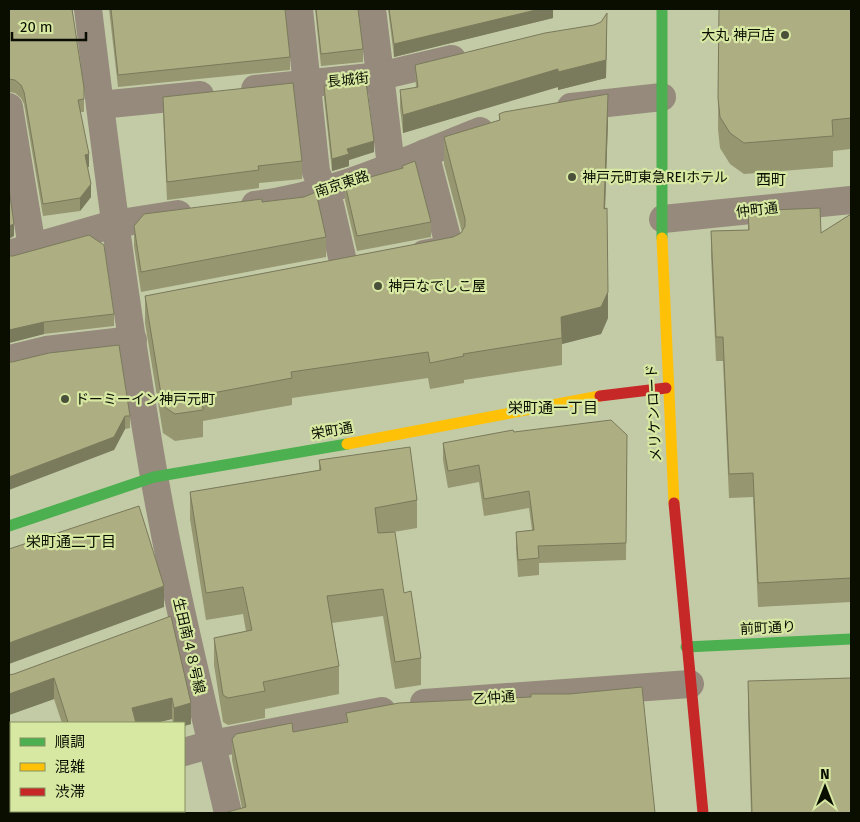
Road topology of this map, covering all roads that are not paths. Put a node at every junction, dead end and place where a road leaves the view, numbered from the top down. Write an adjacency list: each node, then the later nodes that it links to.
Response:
1 (88, 9): 9 (street, 生田南４８号線)
2 (299, 9): 7 (street)
3 (372, 9): 6 (street)
4 (662, 9): 8 (street, メリケンロード)
5 (476, 53): 6 (street, 長城街)
6 (380, 76): 7 (street, 長城街); 14 (street)
7 (307, 84): 9 (street, 長城街); 15 (street)
8 (662, 98): 11 (street); 19 (street, メリケンロード)
9 (100, 105): 20 (street, 生田南４８号線)
10 (9, 107): 21 (street)
11 (558, 109)
12 (505, 122): 13 (street, 南京東路)
13 (425, 153): 14 (street, 南京東路); 22 (street)
14 (391, 166): 15 (street, 南京東路)
15 (323, 190): 17 (street, 南京東路); 24 (street)
16 (851, 200): 19 (street, 仲町通)
17 (226, 208)
18 (198, 212): 20 (street)
19 (663, 219): 30 (street, メリケンロード)
20 (114, 224): 21 (street); 27 (street, 生田南４８号線)
21 (21, 250)
22 (402, 258)
23 (374, 264): 24 (street)
24 (345, 270): 25 (street)
25 (316, 275)
26 (156, 305): 27 (street)
27 (128, 310): 28 (street, 生田南４８号線)
28 (132, 340): 29 (street); 31 (street, 生田南４８号線)
29 (9, 359)
30 (666, 388): 31 (street, 栄町通); 36 (street, メリケンロード)
31 (154, 477): 32 (street, 栄町通); 33 (street, 生田南４８号線)
32 (9, 526)
33 (182, 617): 34 (street); 38 (street, 生田南４８号線)
34 (155, 627)
35 (851, 639): 36 (street, 前町通り)
36 (686, 647): 37 (street, メリケンロード)
37 (690, 684): 38 (street, 乙仲通); 41 (street, メリケンロード)
38 (212, 744): 39 (street, 乙仲通); 40 (street, 生田南４８号線)
39 (185, 752)
40 (228, 813)
41 (703, 813)

